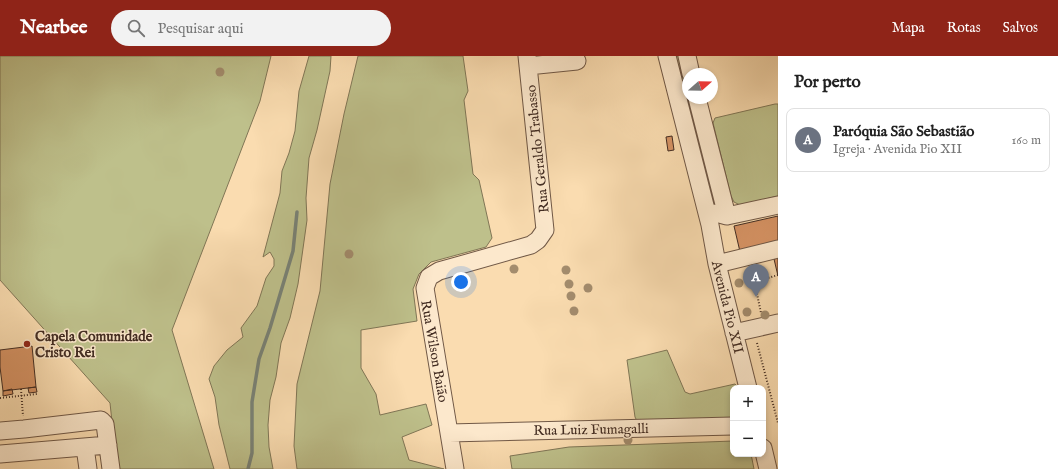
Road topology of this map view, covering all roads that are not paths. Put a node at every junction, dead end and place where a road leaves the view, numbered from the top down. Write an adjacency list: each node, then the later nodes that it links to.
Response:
1 (668, 56): 9 (street, Avenida Pio XII)
2 (687, 56): 5 (street)
3 (527, 61): 4 (street); 10 (street, Rua Geraldo Trabasso)
4 (577, 61)
5 (690, 68)
6 (699, 104): 8 (street)
7 (778, 205): 8 (street)
8 (727, 216): 9 (street)
9 (708, 218): 12 (street, Avenida Pio XII)
10 (538, 240): 18 (street, Rua Wilson Baião)
11 (778, 249): 12 (street)
12 (717, 264): 14 (street, Avenida Pio XII)
13 (765, 326): 14 (street)
14 (734, 333): 15 (street, Avenida Pio XII)
15 (747, 385)
16 (730, 426): 18 (street, Rua Luiz Fumagalli)
17 (0, 431): 19 (street)
18 (449, 433): 24 (street, Rua Wilson Baião)
19 (108, 445): 20 (street); 23 (street)
20 (85, 447): 21 (street); 22 (street)
21 (0, 454)
22 (88, 469)
23 (111, 469)
24 (455, 469)

